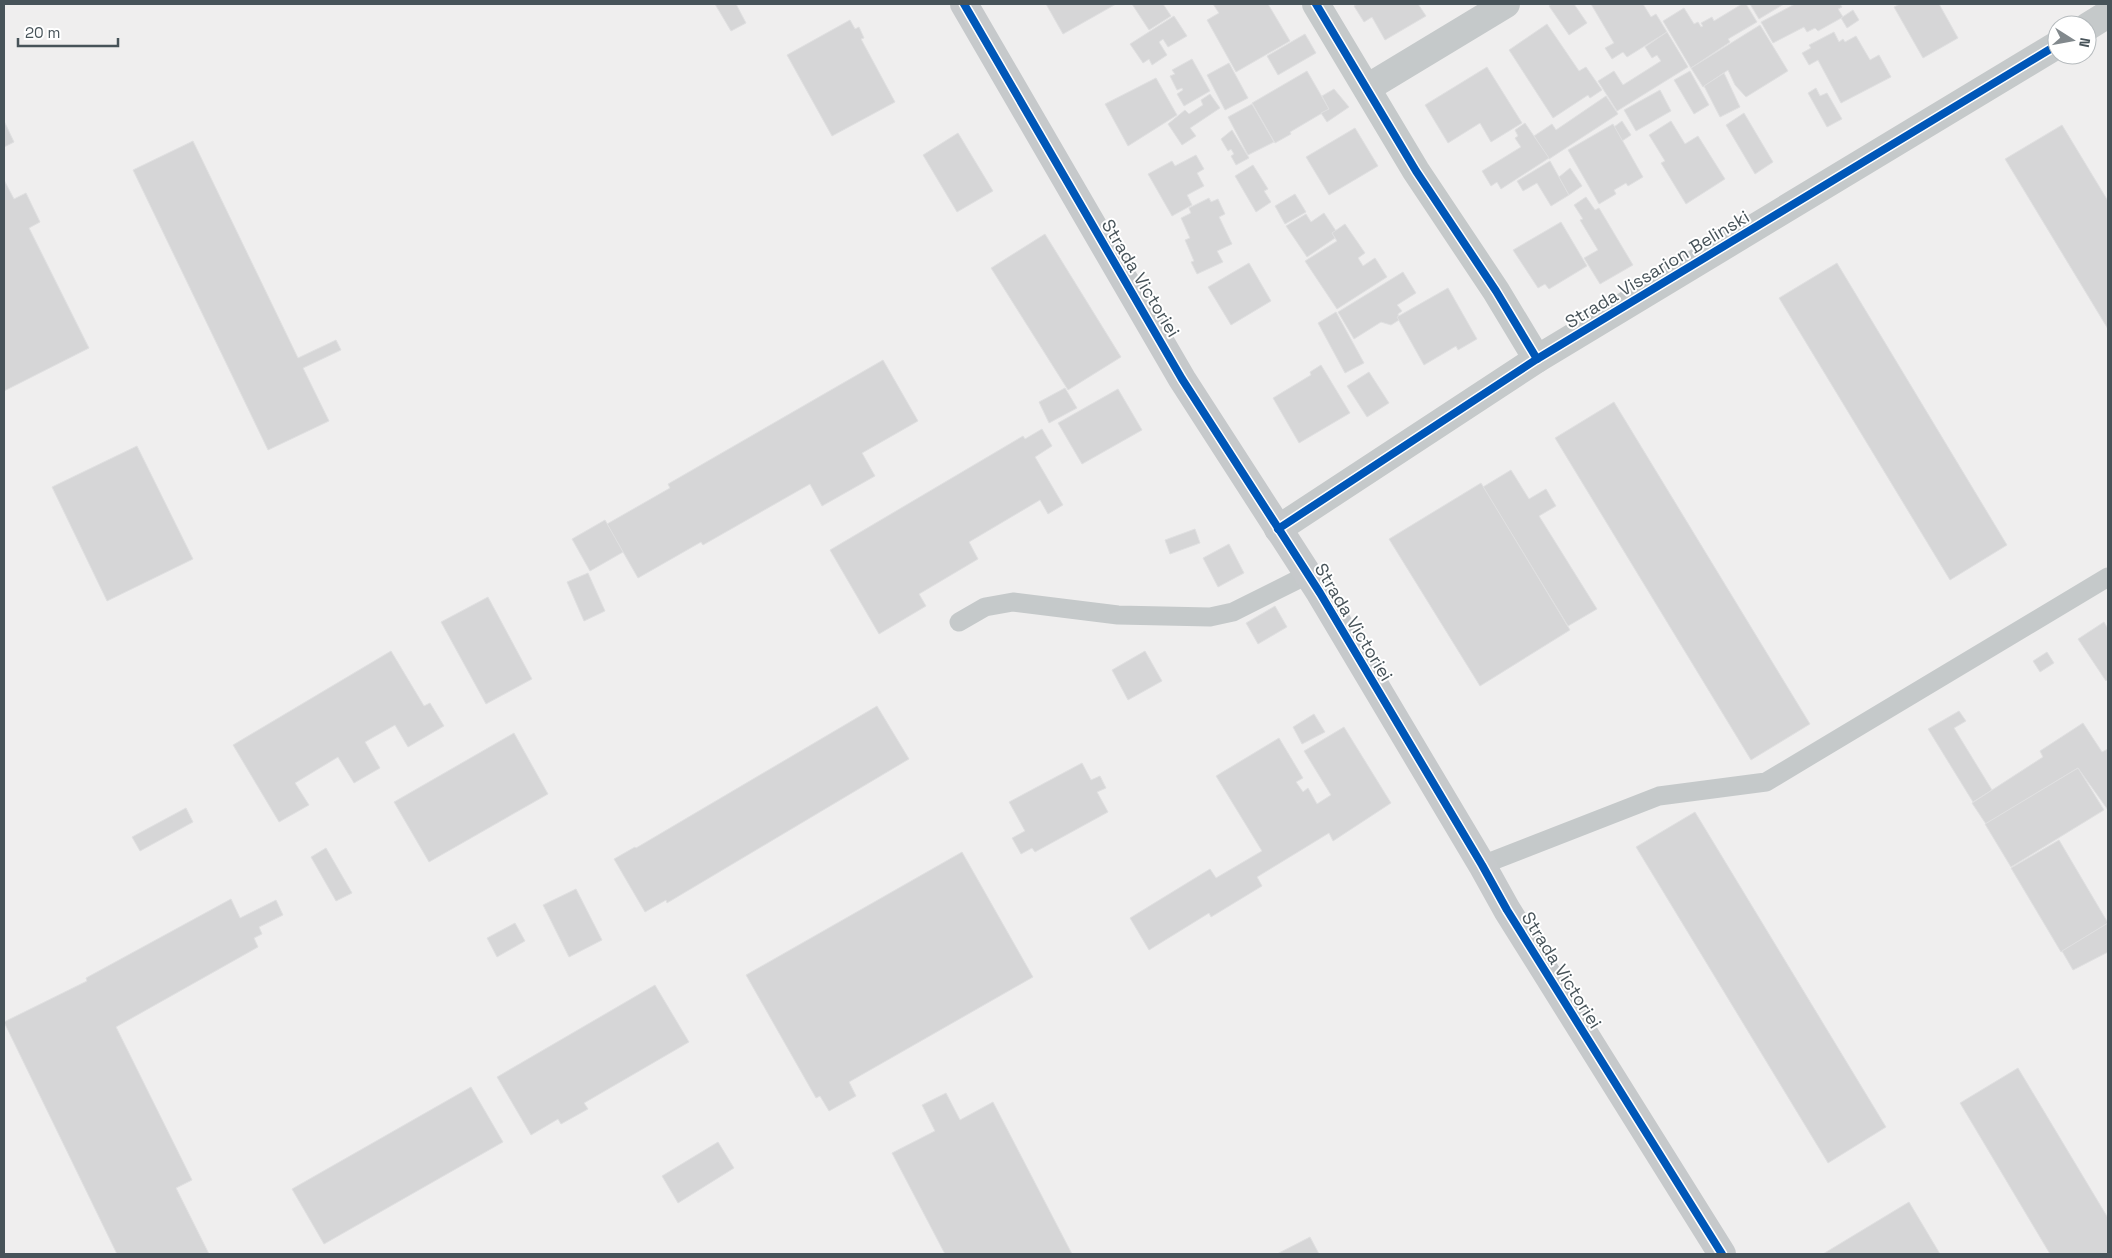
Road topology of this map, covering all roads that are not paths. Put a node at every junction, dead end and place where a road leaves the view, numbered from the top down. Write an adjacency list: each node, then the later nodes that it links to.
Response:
1 (964, 4): 9 (street, Strada Victoriei)
2 (1316, 4): 7 (street)
3 (1506, 4): 7 (street)
4 (2108, 14): 5 (street)
5 (2097, 21)
6 (2047, 51): 8 (street, Strada Vissarion Belinski)
7 (1367, 88): 8 (street)
8 (1537, 359): 9 (street, Strada Vissarion Belinski)
9 (1278, 529): 10 (street, Strada Victoriei)
10 (1307, 574): 12 (lane); 13 (street, Strada Victoriei)
11 (2108, 577): 13 (lane)
12 (959, 622)
13 (1482, 865): 14 (street, Strada Victoriei)
14 (1722, 1254)

